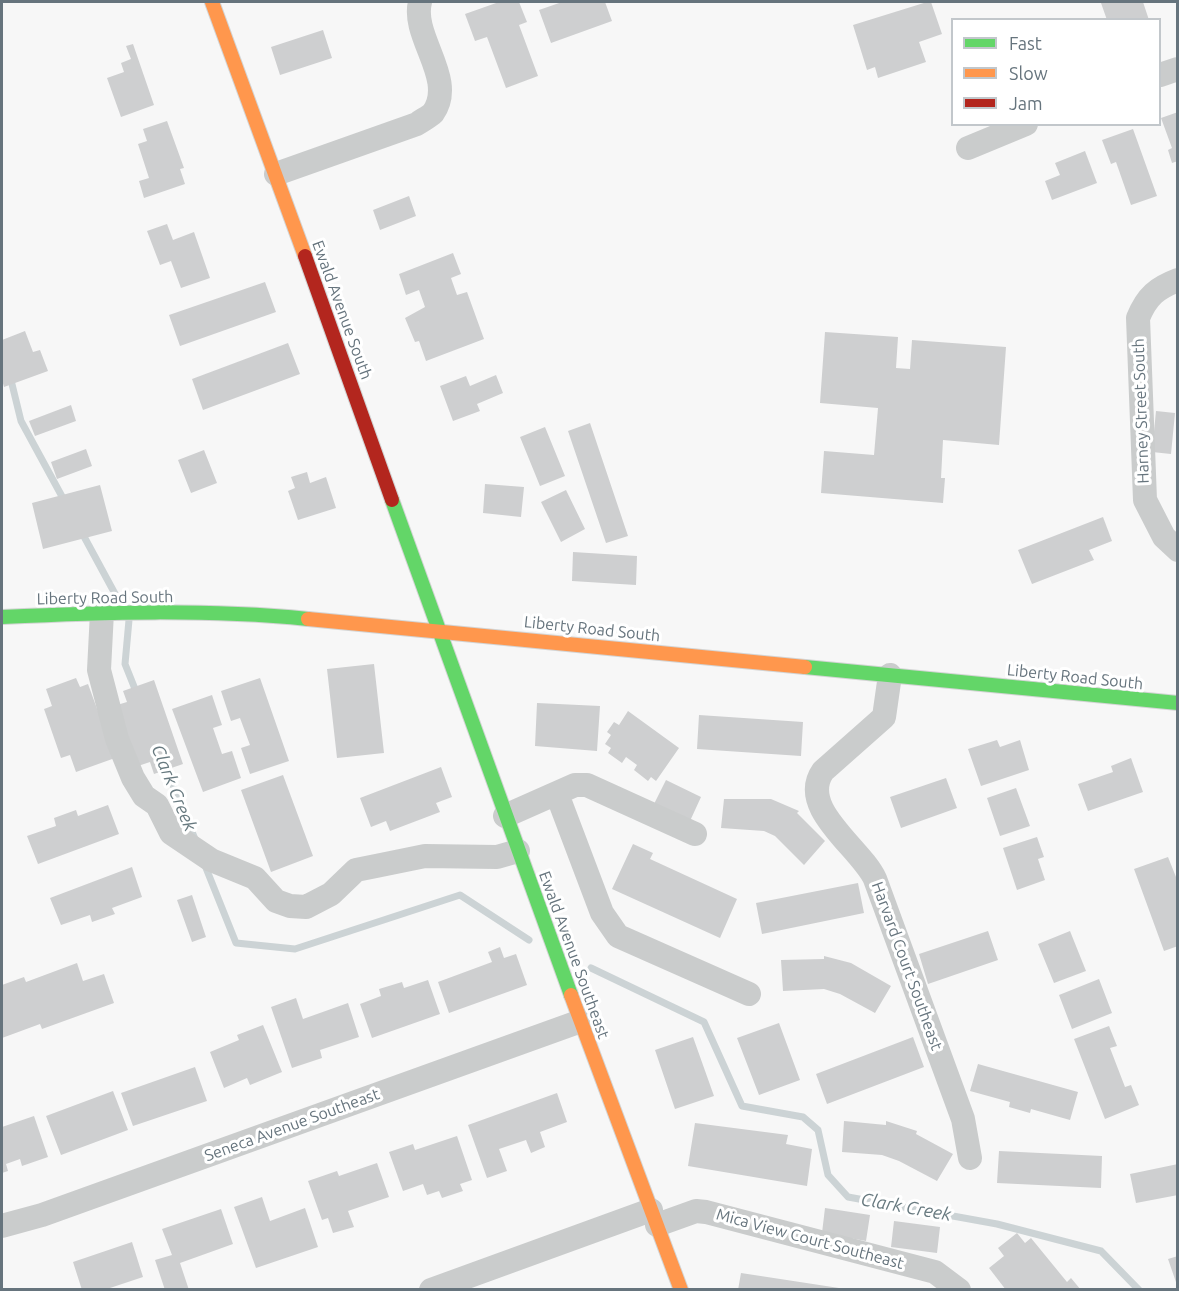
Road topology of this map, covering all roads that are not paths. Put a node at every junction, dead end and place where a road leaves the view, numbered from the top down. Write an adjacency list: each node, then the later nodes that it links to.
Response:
1 (212, 2): 7 (street, Ewald Avenue South)
2 (420, 2): 7 (street)
3 (1178, 69): 4 (street)
4 (1161, 75)
5 (1021, 126): 6 (street)
6 (968, 148)
7 (276, 174): 12 (street, Ewald Avenue South)
8 (1178, 280): 9 (street, Harney Street South)
9 (1178, 550)
10 (102, 612): 11 (street, Liberty Road South); 12 (street, Liberty Road South); 18 (street)
11 (2, 617)
12 (440, 631): 13 (street, Liberty Road South); 16 (street, Ewald Avenue Southeast)
13 (890, 675): 14 (street, Liberty Road South); 21 (street, Harvard Court Southeast)
14 (1178, 703)
15 (557, 794): 16 (street); 17 (street); 19 (street)
16 (505, 816): 18 (street, Ewald Avenue Southeast)
17 (695, 834)
18 (518, 851): 20 (street, Ewald Avenue Southeast)
19 (749, 994)
20 (581, 1021): 22 (street, Ewald Avenue Southeast); 23 (street, Seneca Avenue Southeast)
21 (970, 1158)
22 (654, 1217): 24 (street, Mica View Court Southeast); 25 (street, Ewald Avenue Southeast); 26 (street, Mica View Court Southeast)
23 (2, 1226)
24 (431, 1290)
25 (681, 1290)
26 (959, 1290)

